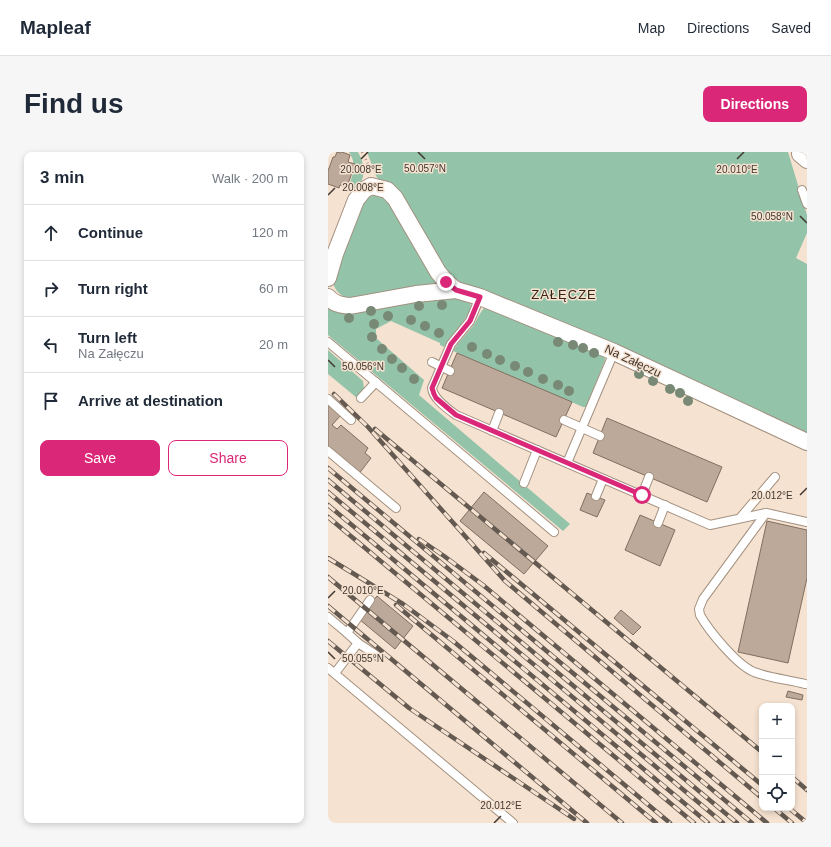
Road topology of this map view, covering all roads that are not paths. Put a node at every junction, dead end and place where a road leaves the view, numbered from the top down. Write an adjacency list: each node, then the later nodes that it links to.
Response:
1 (802, 190): 2 (lane)
2 (807, 204)
3 (328, 278): 4 (street, Na Załęczu)
4 (456, 290): 5 (street, Na Załęczu); 6 (street, Na Załęczu)
5 (328, 297)
6 (480, 297): 8 (street, Na Załęczu); 10 (lane)
7 (328, 342): 12 (lane)
8 (614, 352): 18 (lane); 21 (street, Na Załęczu)
9 (432, 362): 10 (lane)
10 (441, 366): 11 (lane); 19 (lane)
11 (450, 371)
12 (376, 382): 13 (lane); 37 (lane)
13 (361, 398)
14 (328, 399): 16 (lane)
15 (500, 413): 19 (lane)
16 (351, 420)
17 (564, 420): 18 (lane)
18 (582, 428): 20 (lane); 24 (lane)
19 (492, 431): 22 (lane)
20 (600, 436)
21 (807, 442)
22 (537, 450): 24 (lane); 28 (lane)
23 (328, 451): 32 (lane)
24 (567, 463): 27 (lane)
25 (775, 476): 34 (lane)
26 (649, 477): 29 (lane)
27 (603, 479): 29 (lane); 30 (lane)
28 (524, 483)
29 (642, 495): 31 (lane)
30 (596, 496)
31 (665, 505): 34 (lane); 36 (lane)
32 (396, 508)
33 (766, 512): 34 (lane); 35 (lane); 45 (lane)
34 (740, 518)
35 (807, 522)
36 (658, 523)
37 (554, 532)
38 (370, 600): 40 (lane)
39 (328, 617): 40 (lane)
40 (346, 633): 41 (lane)
41 (358, 643): 42 (lane); 44 (lane)
42 (379, 658)
43 (328, 668): 44 (lane)
44 (335, 674): 46 (lane)
45 (806, 681)
46 (513, 823)

